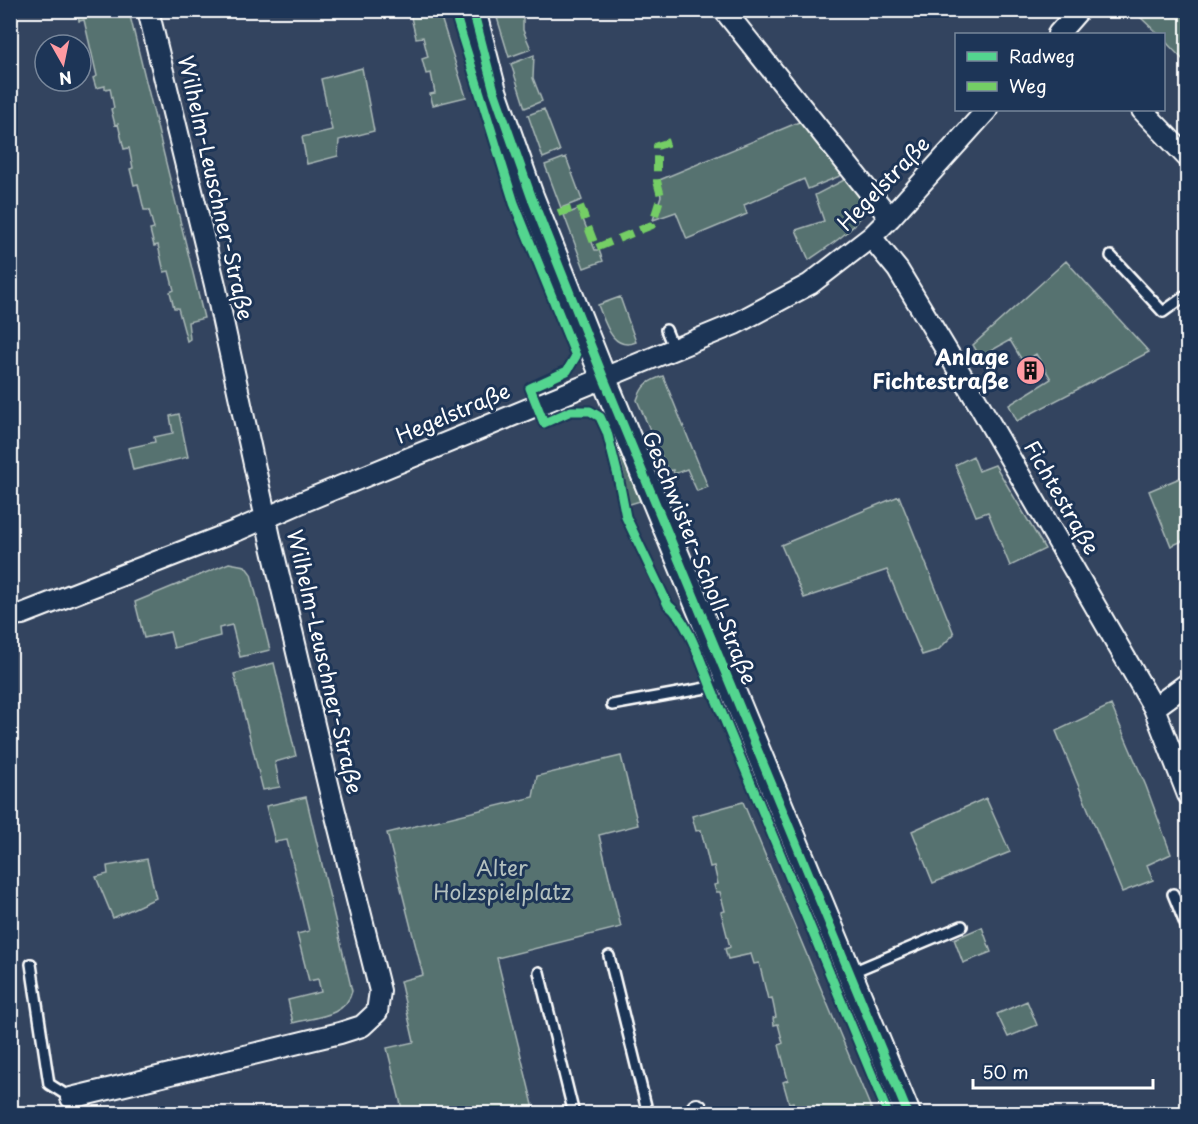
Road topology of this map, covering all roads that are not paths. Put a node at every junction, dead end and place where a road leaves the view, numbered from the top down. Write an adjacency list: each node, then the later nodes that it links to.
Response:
1 (148, 10): 16 (street, Wilhelm-Leuschner-Straße)
2 (473, 10): 15 (street, Geschwister-Scholl-Straße)
3 (724, 10): 9 (street)
4 (1079, 10): 5 (street)
5 (1064, 32)
6 (986, 111): 9 (street, Hegelstraße)
7 (1143, 111): 8 (street)
8 (1188, 158)
9 (890, 218): 10 (street, Hegelstraße)
10 (871, 237): 14 (street, Hegelstraße); 21 (street, Fichtestraße)
11 (1111, 256): 12 (lane)
12 (1188, 294)
13 (666, 330): 14 (lane)
14 (674, 349): 15 (street, Hegelstraße)
15 (604, 379): 16 (street, Hegelstraße); 18 (street, Geschwister-Scholl-Straße)
16 (266, 519): 17 (street, Hegelstraße); 30 (street, Wilhelm-Leuschner-Straße)
17 (10, 615)
18 (730, 683): 20 (lane); 29 (street, Geschwister-Scholl-Straße)
19 (1188, 683): 21 (street)
20 (612, 705)
21 (1154, 708): 22 (street, Fichtestraße)
22 (1188, 795)
23 (1173, 894): 25 (lane)
24 (962, 926): 29 (lane)
25 (1188, 931)
26 (609, 956): 32 (lane)
27 (31, 964): 30 (lane)
28 (539, 972): 31 (lane)
29 (850, 973): 33 (street, Geschwister-Scholl-Straße)
30 (71, 1106)
31 (574, 1113)
32 (648, 1113)
33 (908, 1113)

